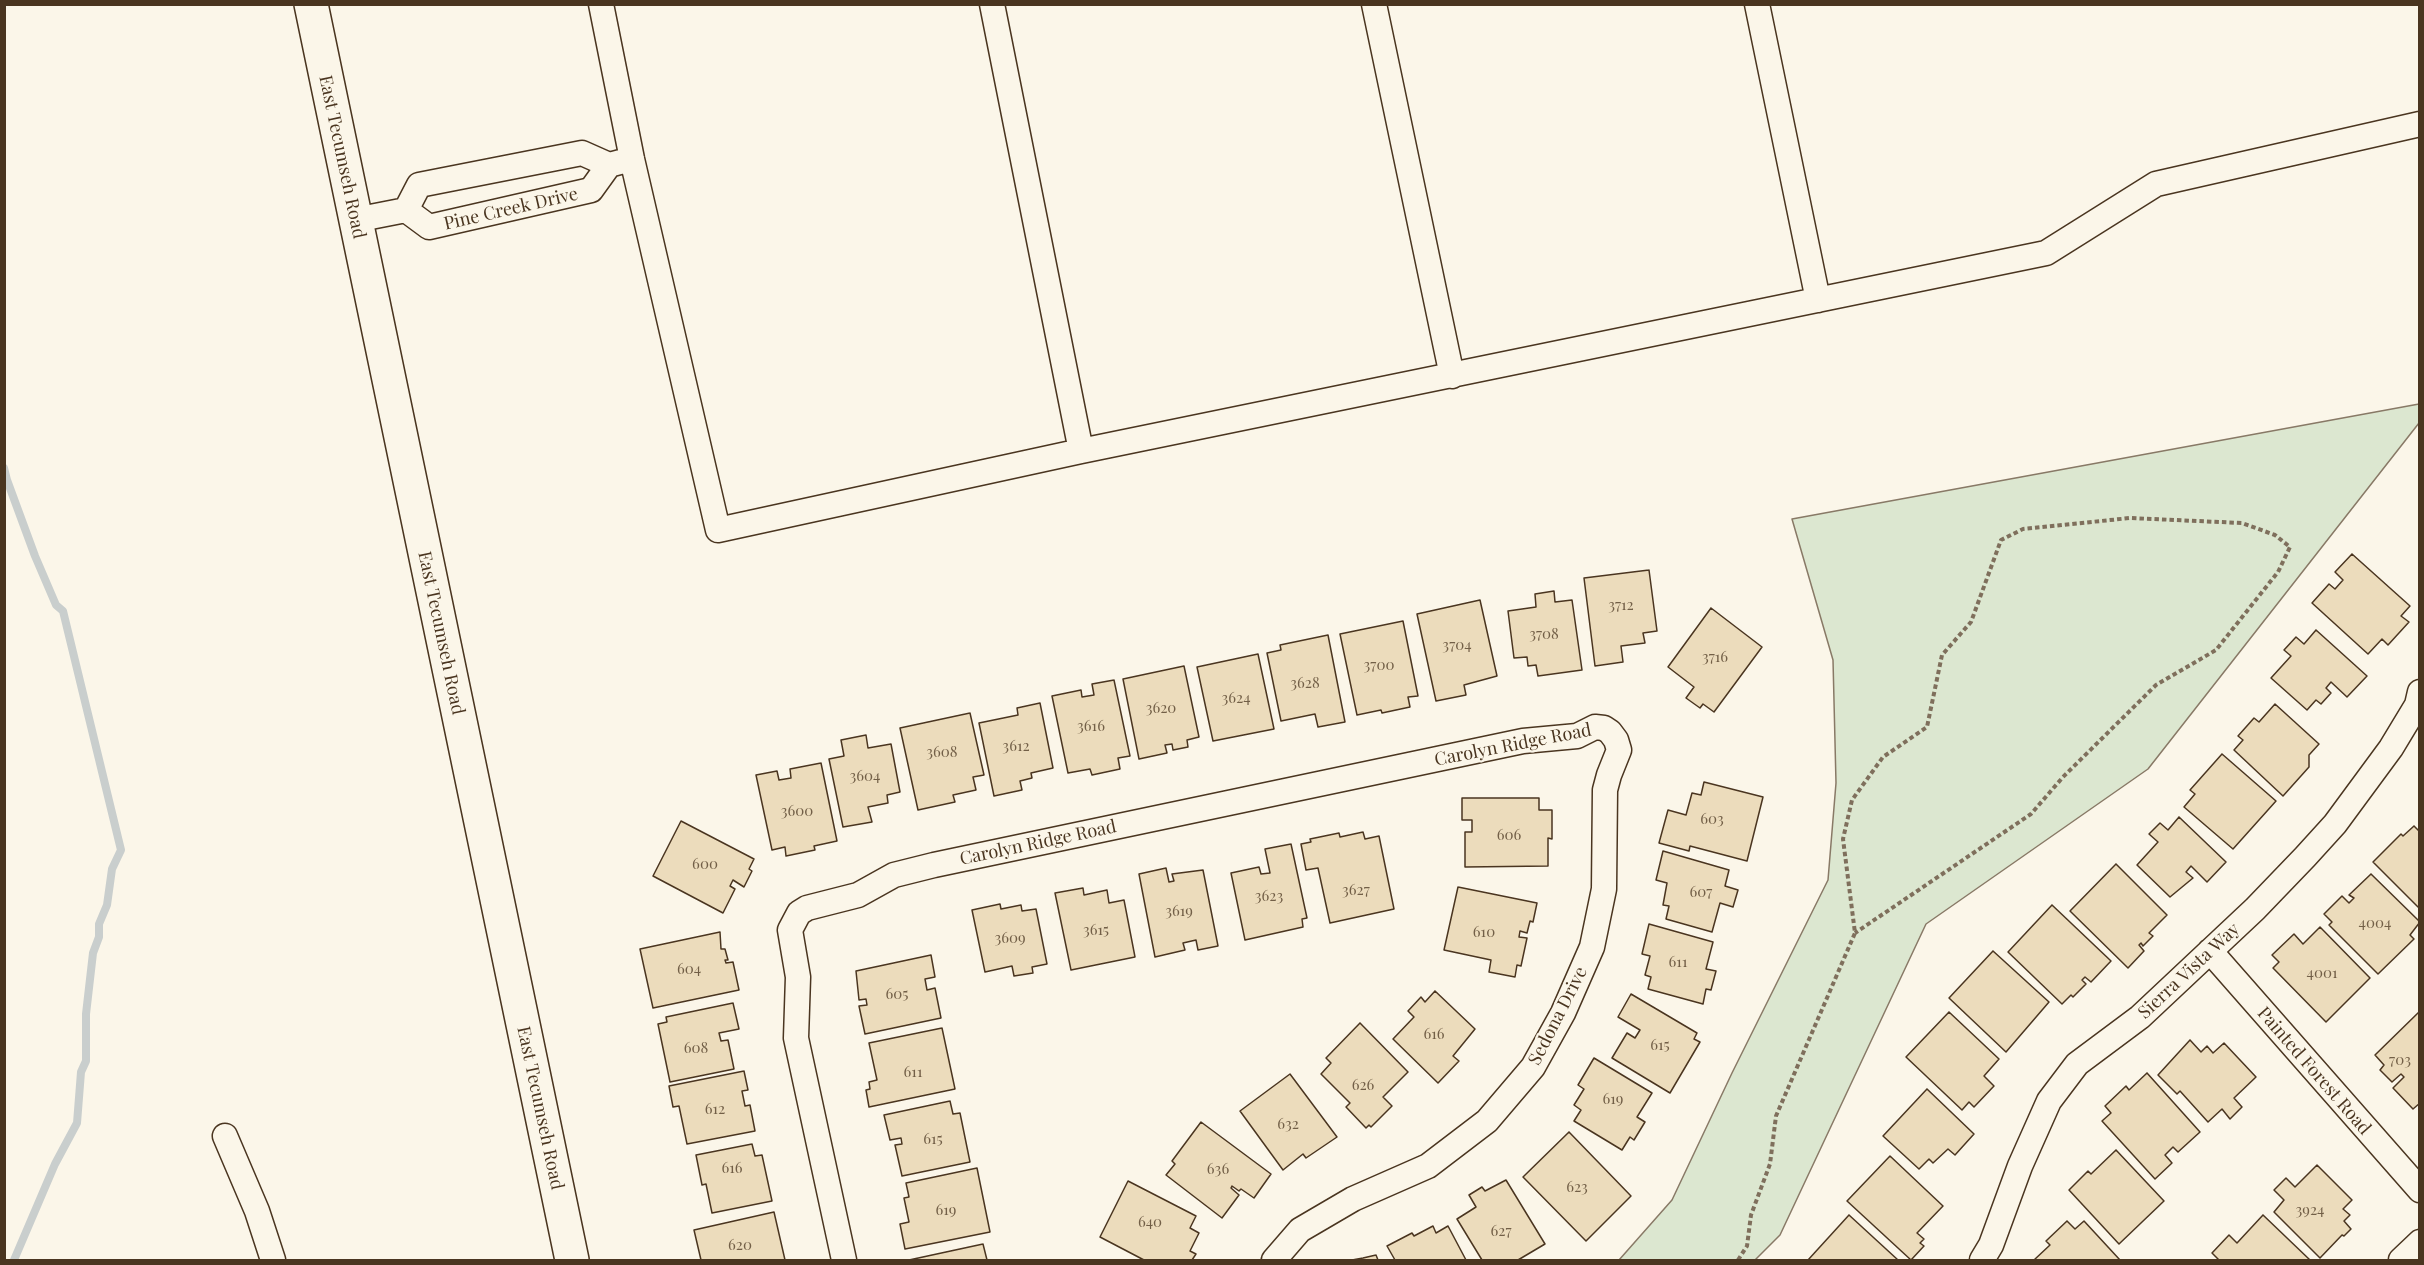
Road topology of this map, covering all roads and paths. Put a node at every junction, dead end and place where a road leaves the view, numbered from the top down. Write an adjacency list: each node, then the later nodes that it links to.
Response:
1 (311, 4): 10 (main road, East Tecumseh Road)
2 (601, 4): 7 (street)
3 (992, 4): 13 (street)
4 (1374, 4): 12 (street)
5 (1757, 4): 11 (street)
6 (2420, 124): 11 (street)
7 (632, 159): 8 (street); 13 (street)
8 (609, 165): 9 (street); 9 (street, Pine Creek Drive)
9 (406, 210): 10 (street)
10 (356, 220): 22 (main road, East Tecumseh Road)
11 (1818, 300): 12 (street)
12 (1452, 376): 13 (street)
13 (1081, 451)
14 (2420, 692): 17 (street, Sierra Vista Way)
15 (1619, 750): 23 (street, Carolyn Ridge Road); 24 (street, Sedona Drive)
16 (1855, 933): 16 (path); 25 (path)
17 (2210, 951): 19 (street, Painted Forest Road); 26 (street, Sierra Vista Way)
18 (225, 1136): 21 (street)
19 (2420, 1191)
20 (2420, 1242): 27 (street)
21 (273, 1260)
22 (572, 1260)
23 (844, 1260)
24 (1274, 1260)
25 (1738, 1260)
26 (1982, 1260)
27 (2401, 1260)

